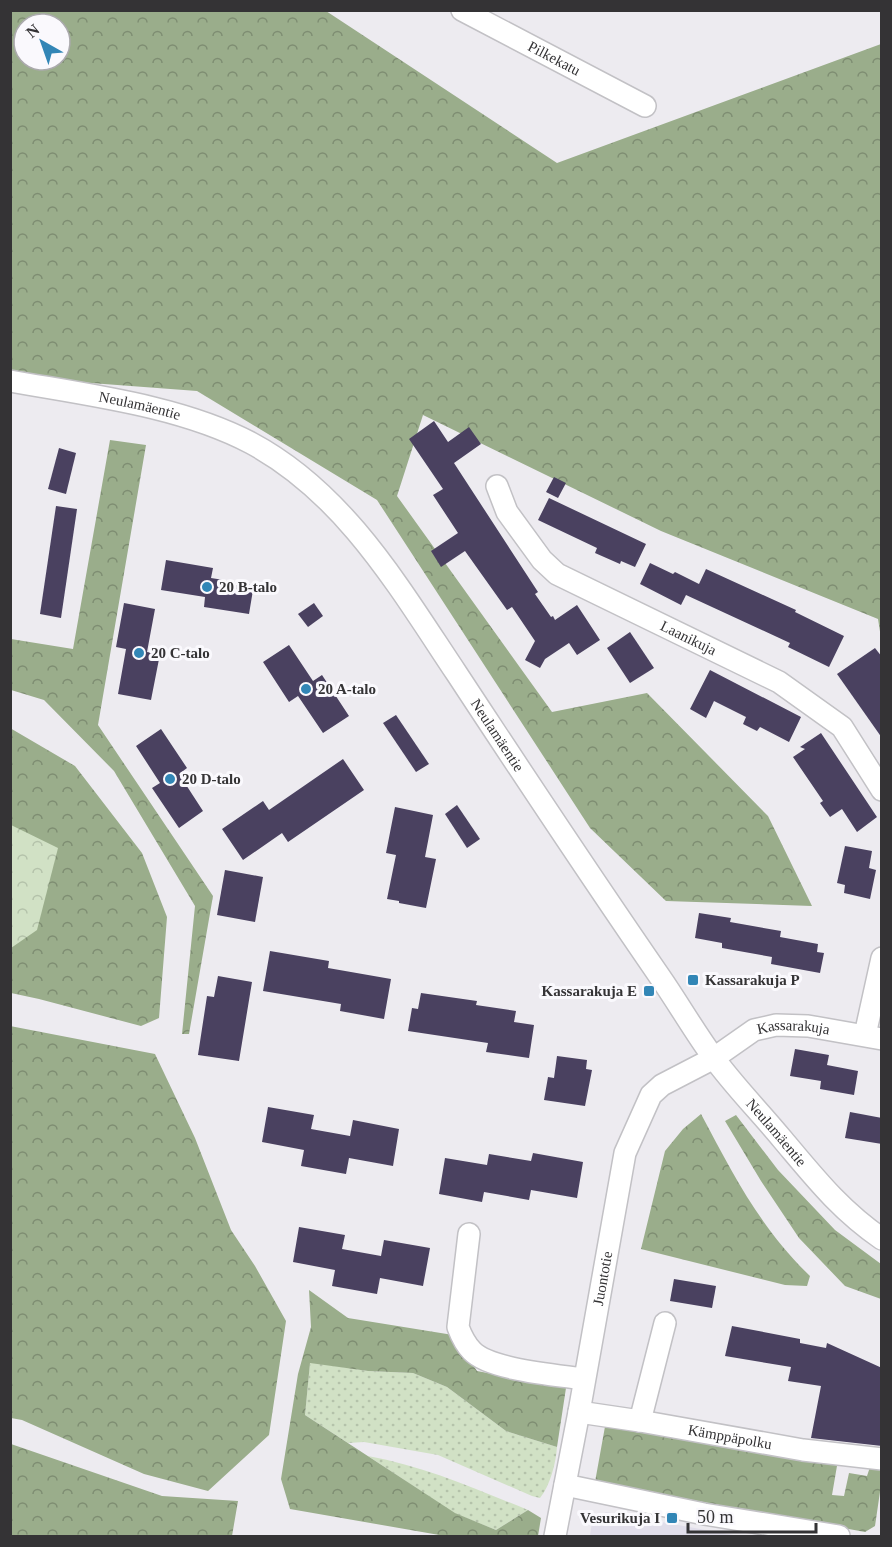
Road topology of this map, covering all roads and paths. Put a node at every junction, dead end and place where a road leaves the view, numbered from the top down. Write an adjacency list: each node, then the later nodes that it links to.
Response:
1 (462, 10): 2 (street, Pilkekatu)
2 (645, 106)
3 (10, 381): 8 (street, Neulamäentie)
4 (497, 486): 5 (street, Laanikuja)
5 (882, 790)
6 (882, 958): 7 (street)
7 (873, 1037): 8 (street, Kassarakuja)
8 (714, 1058): 10 (street, Neulamäentie); 12 (street, Juontotie)
9 (469, 1234): 12 (street)
10 (882, 1239)
11 (665, 1323): 14 (street)
12 (584, 1379): 13 (street, Juontotie)
13 (579, 1412): 14 (street, Kämppäpolku); 16 (street, Juontotie)
14 (640, 1421): 15 (street, Kämppäpolku)
15 (882, 1460)
16 (566, 1485): 17 (street, Juontotie); 18 (street)
17 (555, 1536)
18 (839, 1536)

